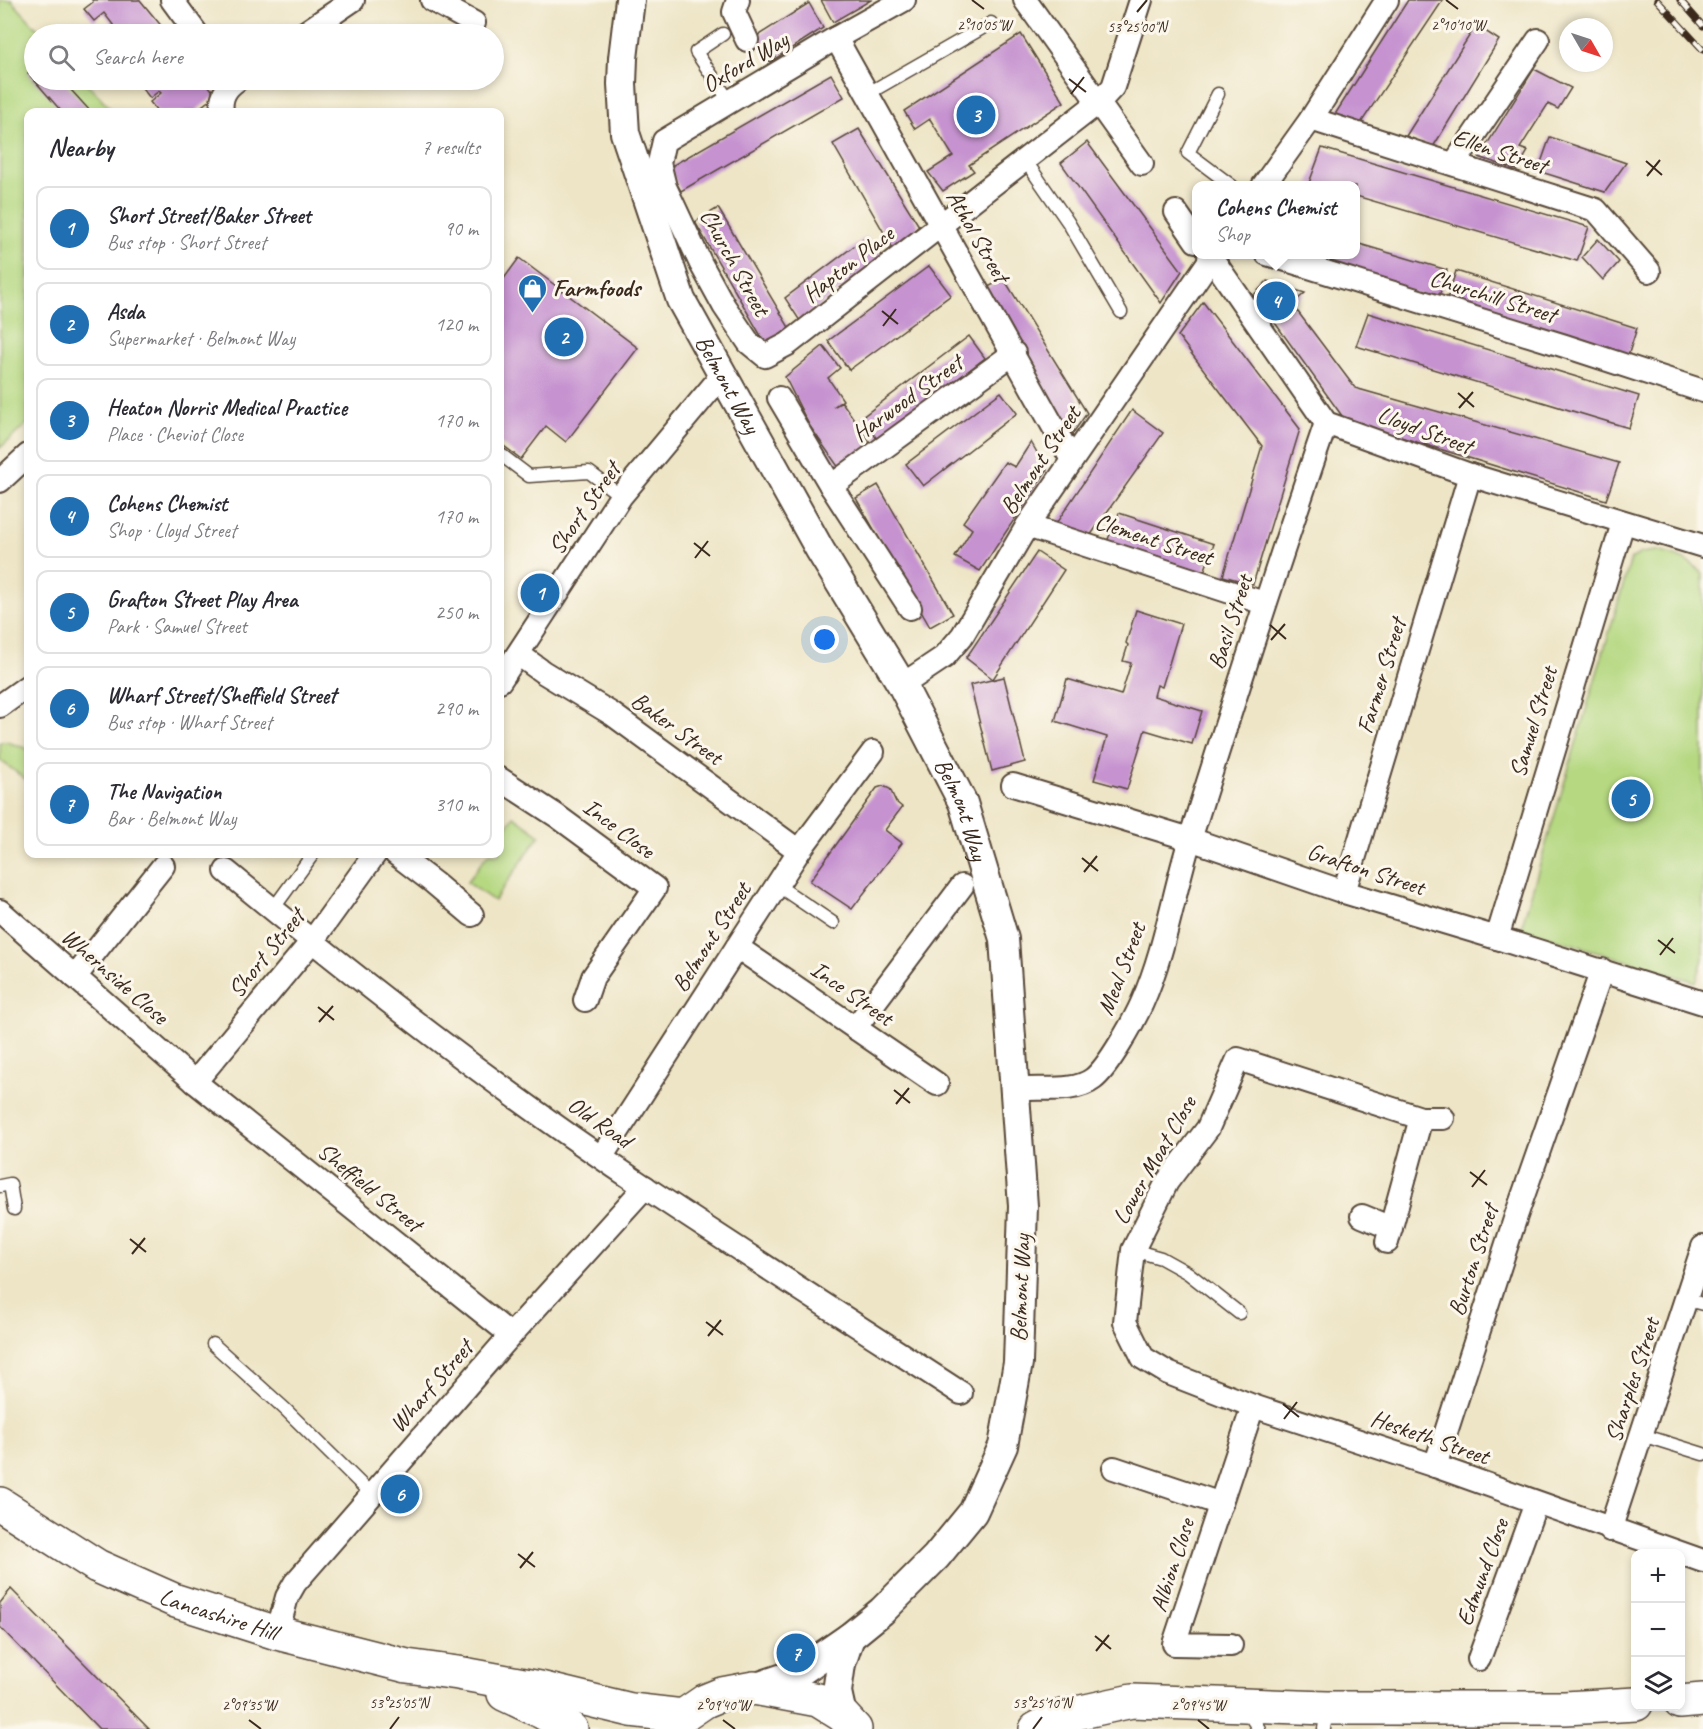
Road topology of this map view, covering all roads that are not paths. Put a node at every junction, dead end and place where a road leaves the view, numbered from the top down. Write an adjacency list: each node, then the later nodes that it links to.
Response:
1 (172, 0): 12 (street)
2 (353, 0): 13 (street)
3 (432, 0): 10 (street)
4 (630, 0): 39 (street, Belmont Way)
5 (738, 0): 16 (street)
6 (904, 0): 15 (street, Oxford Way)
7 (1025, 0): 21 (street)
8 (1141, 0): 21 (street, Hapton Place)
9 (1387, 0): 22 (street)
10 (474, 23)
11 (991, 23): 18 (lane)
12 (190, 24)
13 (318, 24)
14 (723, 34): 20 (lane)
15 (836, 38): 18 (street, Athol Street); 20 (street, Oxford Way)
16 (747, 40)
17 (1538, 40): 26 (street)
18 (867, 94): 30 (street, Athol Street)
19 (1218, 94): 27 (lane)
20 (730, 102): 24 (street, Oxford Way)
21 (1099, 102): 23 (street, Hapton Place); 25 (street)
22 (1311, 119): 26 (street, Ellen Street); 28 (street)
23 (1025, 160): 30 (street, Hapton Place); 36 (lane)
24 (659, 163): 37 (street, Church Street)
25 (1142, 164)
26 (1454, 164): 35 (street, Ellen Street)
27 (1225, 181)
28 (1267, 181)
29 (1176, 212): 31 (street)
30 (942, 226): 37 (street, Hapton Place); 38 (street, Athol Street)
31 (1192, 234)
32 (1210, 259): 45 (street, Belmont Street)
33 (1214, 259): 42 (street)
34 (1280, 259): 40 (street, Churchill Street)
35 (1648, 272)
36 (1121, 312)
37 (788, 344)
38 (1014, 353): 45 (street, Athol Street); 48 (street, Harwood Street)
39 (723, 374): 49 (street, Short Street); 57 (street, Belmont Way)
40 (1703, 391)
41 (779, 398): 48 (street)
42 (1326, 423): 46 (street, Lloyd Street); 53 (street, Basil Street)
43 (504, 457): 49 (lane)
44 (24, 459): 47 (street)
45 (1072, 460): 51 (street, Belmont Street)
46 (1470, 475): 50 (street, Lloyd Street); 72 (street, Farmer Street)
47 (0, 481)
48 (831, 486): 54 (street)
49 (621, 496): 55 (street, Short Street)
50 (1623, 523): 52 (street, Lloyd Street); 77 (street, Samuel Street)
51 (1027, 526): 53 (street, Clement Street); 57 (street, Belmont Street)
52 (1703, 546)
53 (1264, 603): 63 (street, Basil Street)
54 (910, 608)
55 (518, 654): 56 (street, Short Street); 64 (street, Baker Street)
56 (504, 675)
57 (902, 685): 113 (street, Belmont Way)
58 (24, 689): 59 (street)
59 (0, 706)
60 (873, 752): 64 (street, Belmont Street)
61 (504, 782): 82 (street, Ince Close)
62 (1013, 785): 63 (street, Grafton Street)
63 (1190, 839): 72 (street, Grafton Street); 87 (street, Meal Street)
64 (799, 851): 70 (street, Belmont Street)
65 (310, 858): 73 (lane)
66 (372, 858): 78 (street, Short Street)
67 (401, 858): 75 (street)
68 (163, 866): 81 (street)
69 (226, 871): 73 (street, Old Road)
70 (777, 885): 76 (lane); 79 (street, Belmont Street)
71 (962, 886): 84 (street)
72 (1344, 892): 77 (street, Grafton Street)
73 (273, 909): 78 (street, Old Road)
74 (0, 912): 81 (street, Whernside Close)
75 (472, 915)
76 (833, 923)
77 (1497, 938): 80 (street, Grafton Street)
78 (313, 940): 85 (street, Short Street); 88 (street, Old Road)
79 (737, 946): 84 (street, Ince Street); 88 (street, Belmont Street)
80 (1602, 970): 83 (street, Grafton Street); 104 (street, Burton Street)
81 (75, 977): 85 (street, Whernside Close)
82 (585, 1000)
83 (1703, 1003)
84 (855, 1028): 86 (street, Ince Street)
85 (195, 1082): 97 (street, Sheffield Street)
86 (937, 1084)
87 (1027, 1089)
88 (602, 1156): 90 (street, Old Road)
89 (0, 1186): 91 (lane)
90 (645, 1187): 97 (street, Wharf Street); 100 (street, Old Road)
91 (14, 1209)
92 (1362, 1216): 94 (street, Lower Moat Close)
93 (1703, 1247): 95 (street, Sharples Street)
94 (1133, 1250): 96 (lane); 99 (street, Lower Moat Close)
95 (1695, 1302): 102 (street, Sharples Street)
96 (1239, 1313)
97 (511, 1335): 106 (street, Wharf Street)
98 (213, 1344): 106 (lane)
99 (1143, 1358): 101 (street, Hesketh Street)
100 (960, 1393)
101 (1253, 1407): 104 (street, Hesketh Street); 109 (street, Albion Close)
102 (1642, 1435): 103 (lane); 110 (street, Sharples Street)
103 (1703, 1454)
104 (1435, 1466): 107 (street, Hesketh Street)
105 (1114, 1468): 109 (street, Albion Close)
106 (372, 1495): 112 (street, Wharf Street)
107 (1536, 1503): 110 (street, Hesketh Street); 115 (street, Edmund Close)
108 (0, 1504): 112 (main road, Lancashire Hill)
109 (1221, 1504): 114 (street, Albion Close)
110 (1610, 1530): 111 (street, Hesketh Street)
111 (1703, 1561)
112 (277, 1633): 116 (main road, Lancashire Hill)
113 (850, 1637): 117 (street, Belmont Way); 124 (street)
114 (1231, 1645)
115 (1479, 1659)
116 (458, 1673): 123 (main road, Lancashire Hill); 125 (main road, Lancashire Hill)
117 (754, 1688): 123 (main road); 124 (main road)
118 (1703, 1700): 119 (main road)
119 (1685, 1702)
120 (1631, 1704): 121 (main road)
121 (1313, 1716): 122 (main road)
122 (1251, 1717): 126 (main road)
123 (677, 1722)
124 (848, 1722)
125 (571, 1729)
126 (1036, 1729)

